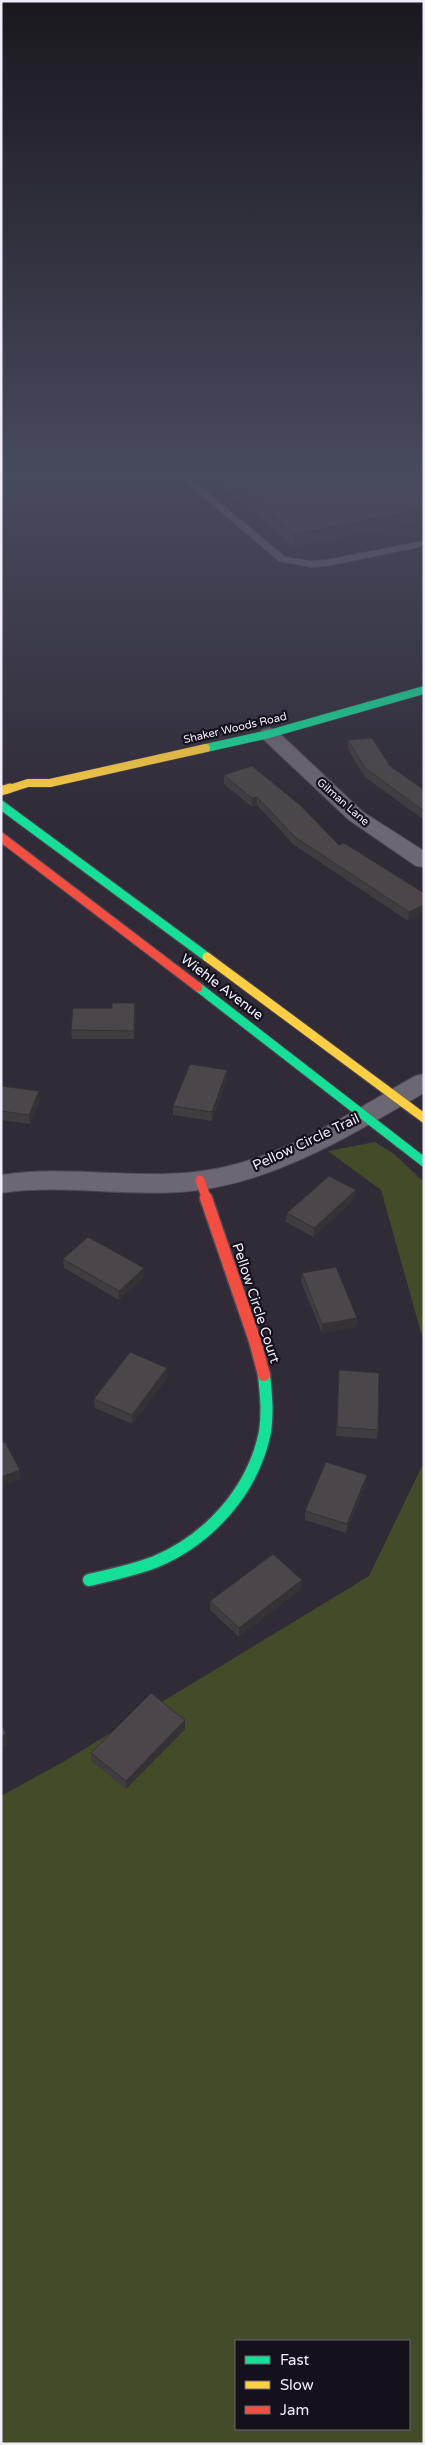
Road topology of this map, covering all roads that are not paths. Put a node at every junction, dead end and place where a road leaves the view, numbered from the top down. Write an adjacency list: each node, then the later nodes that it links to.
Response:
1 (424, 690): 2 (main road, Shaker Woods Road)
2 (269, 734): 3 (main road, Shaker Woods Road); 8 (street, Gilman Lane)
3 (50, 783): 4 (main road, Shaker Woods Road); 5 (main road, Shaker Woods Road)
4 (1, 791)
5 (1, 797)
6 (1, 805): 10 (main road, Wiehle Avenue)
7 (1, 838): 11 (main road, Wiehle Avenue)
8 (424, 861)
9 (424, 1082): 10 (street, Pellow Circle Trail)
10 (397, 1098): 11 (street, Pellow Circle Trail); 12 (main road, Wiehle Avenue)
11 (365, 1115): 13 (main road, Wiehle Avenue); 14 (street, Pellow Circle Trail)
12 (424, 1118)
13 (424, 1162)
14 (200, 1180): 15 (street, Pellow Circle Trail); 16 (main road, Pellow Circle Court)
15 (1, 1184)
16 (89, 1580)

